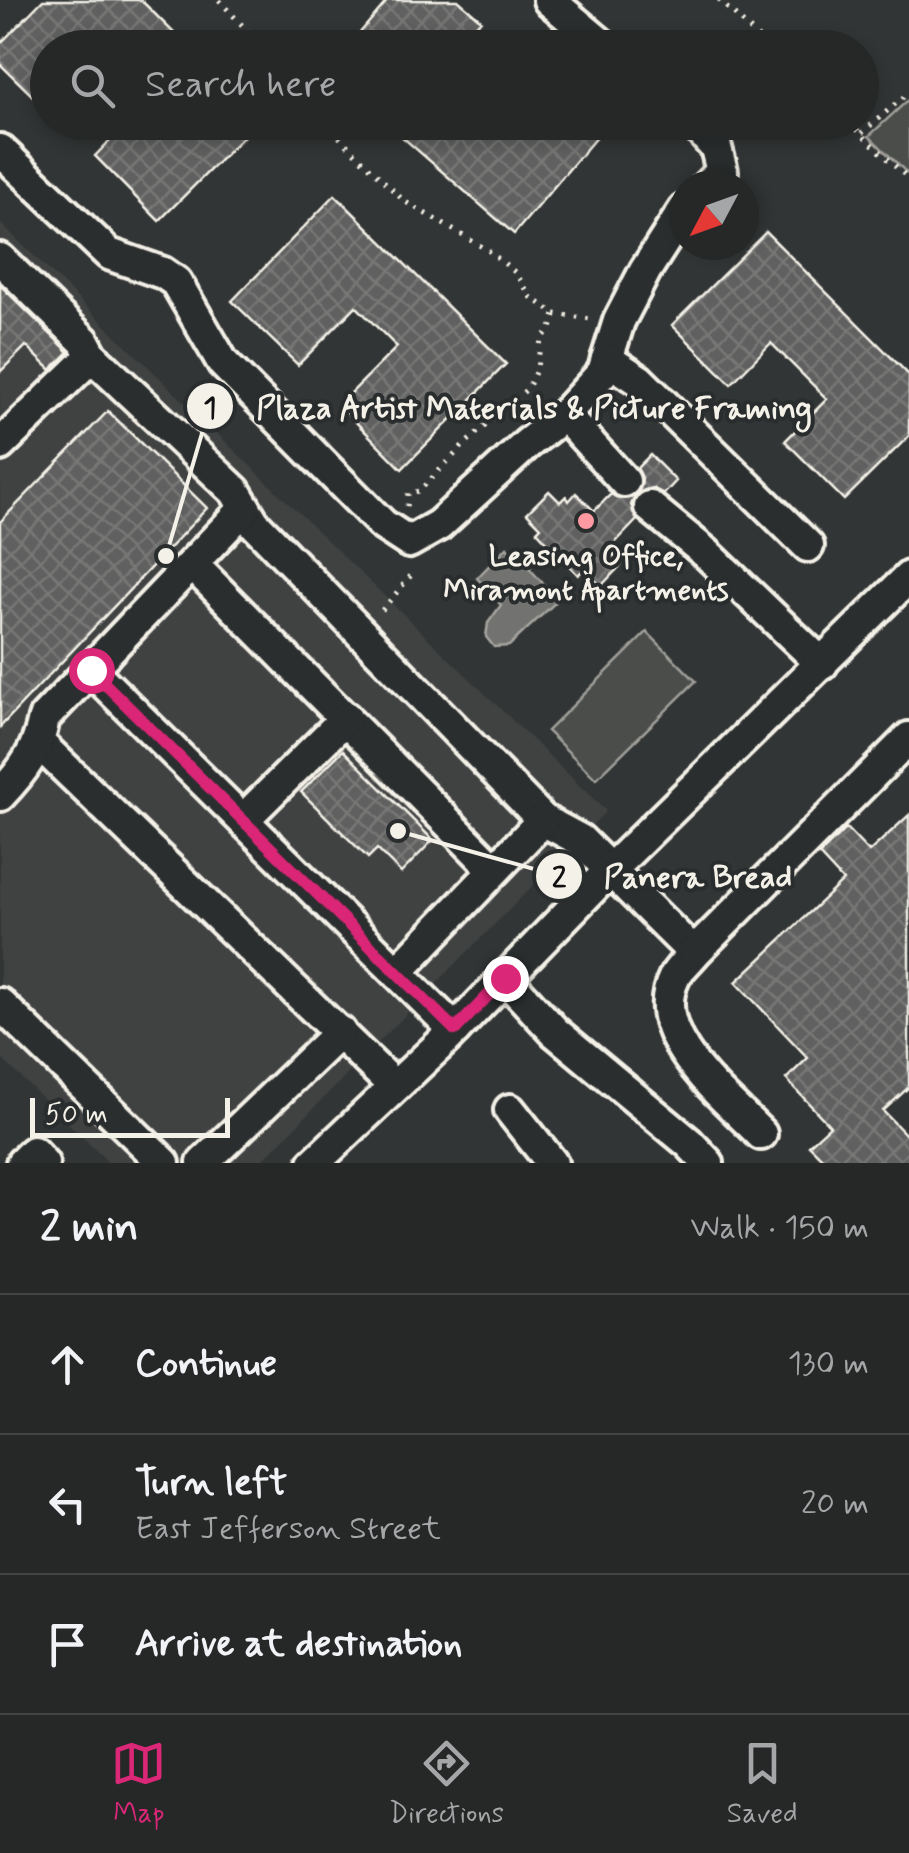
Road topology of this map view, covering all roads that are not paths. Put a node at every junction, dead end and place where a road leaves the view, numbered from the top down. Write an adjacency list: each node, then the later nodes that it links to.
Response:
1 (550, 0): 2 (street)
2 (585, 30)
3 (709, 140): 5 (street)
4 (0, 150): 10 (street)
5 (722, 170)
6 (669, 233): 9 (street)
7 (0, 260): 8 (street)
8 (92, 356): 11 (street); 14 (street)
9 (608, 359): 10 (street); 15 (street)
10 (564, 416): 12 (street)
11 (0, 445)
12 (624, 481)
13 (650, 507): 18 (street)
14 (245, 508): 16 (street); 25 (street)
15 (808, 546)
16 (192, 564): 19 (street); 20 (street)
17 (909, 578): 18 (street)
18 (822, 664): 26 (street)
19 (91, 670): 22 (street); 24 (street)
20 (346, 718): 24 (street); 27 (street)
21 (909, 738): 28 (street)
22 (39, 743): 23 (street); 33 (street)
23 (0, 795)
24 (244, 819): 29 (street)
25 (543, 820): 26 (street); 27 (street)
26 (611, 868): 28 (street); 30 (street)
27 (494, 869): 29 (street)
28 (694, 953): 36 (street)
29 (397, 972): 32 (street)
30 (505, 978): 32 (street); 43 (street)
31 (0, 1004): 39 (street)
32 (455, 1030): 34 (street)
33 (340, 1032): 34 (street); 40 (street)
34 (394, 1086): 41 (street)
35 (510, 1110): 42 (street)
36 (761, 1134)
37 (22, 1163): 38 (street)
38 (43, 1163)
39 (164, 1163)
40 (204, 1163)
41 (314, 1163)
42 (552, 1163)
43 (708, 1163)

